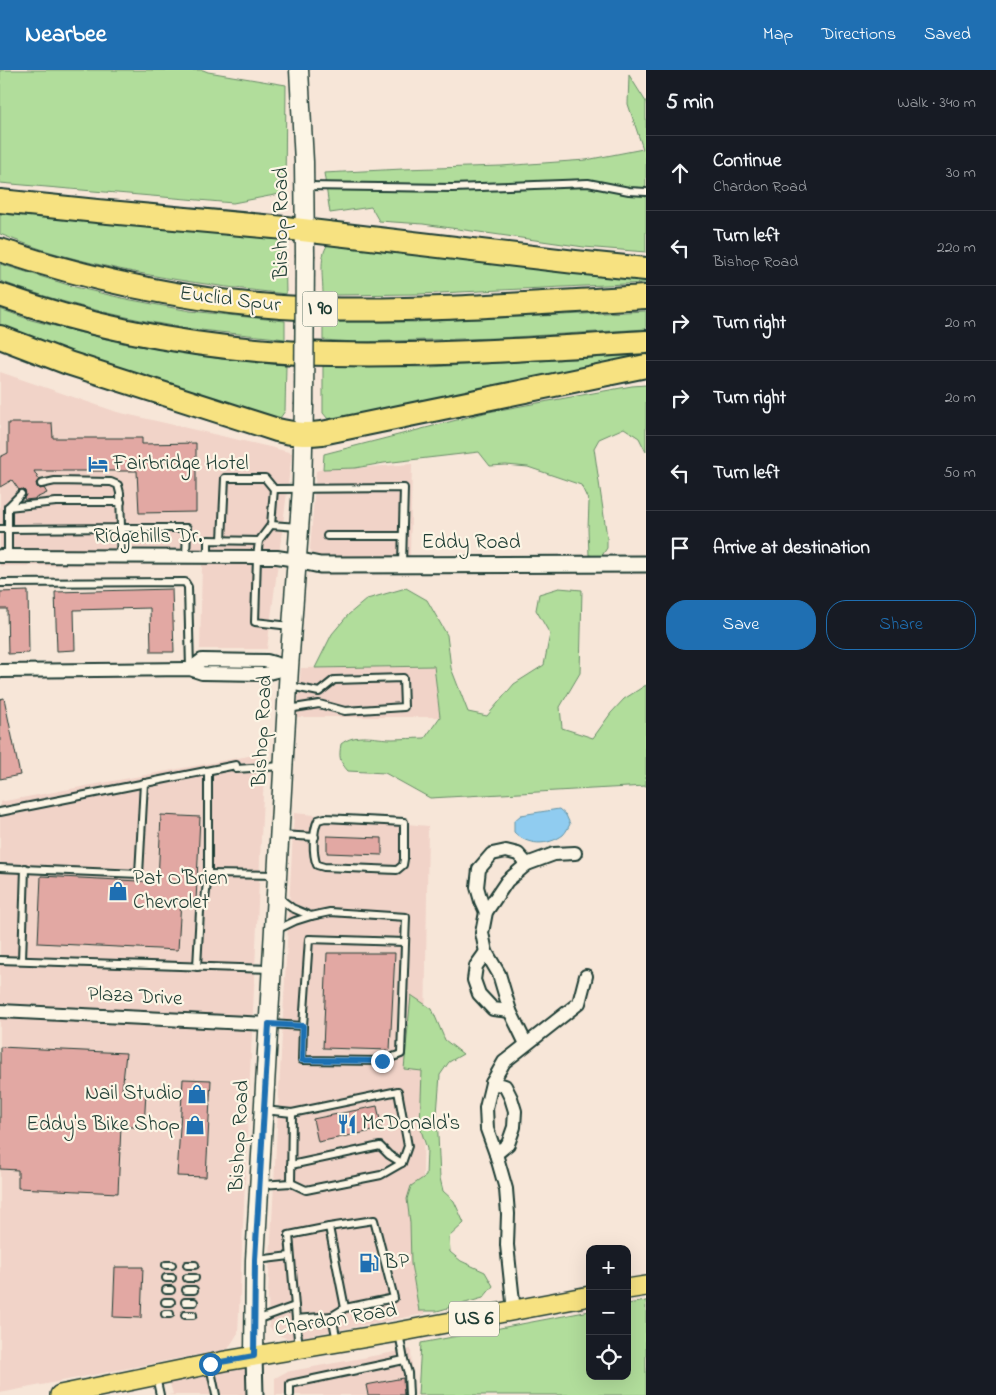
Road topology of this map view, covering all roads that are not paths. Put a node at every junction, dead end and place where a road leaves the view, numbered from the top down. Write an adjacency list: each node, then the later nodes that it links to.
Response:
1 (298, 70): 2 (main road, Bishop Road)
2 (305, 186): 3 (lane); 5 (main road, Bishop Road)
3 (646, 192)
4 (0, 201): 5 (highway)
5 (305, 230): 7 (highway); 13 (main road, Bishop Road, bridge)
6 (0, 250): 9 (highway, Euclid Spur / I 90)
7 (646, 269)
8 (0, 296): 11 (highway, I 90)
9 (646, 297)
10 (0, 337): 13 (highway)
11 (646, 342)
12 (646, 366): 13 (highway)
13 (303, 435): 15 (main road, Bishop Road)
14 (41, 484): 18 (lane)
15 (302, 488): 16 (lane); 21 (main road, Bishop Road); 26 (lane)
16 (274, 489): 20 (lane); 27 (lane)
17 (21, 494): 19 (lane)
18 (120, 502): 19 (lane); 22 (lane)
19 (8, 507): 24 (lane)
20 (270, 525): 21 (lane); 28 (lane)
21 (298, 527): 34 (main road, Bishop Road)
22 (121, 528): 24 (lane); 30 (lane); 31 (lane)
23 (0, 529): 24 (lane)
24 (8, 529): 29 (lane)
25 (327, 536): 26 (lane)
26 (402, 536): 36 (lane)
27 (222, 540): 28 (lane); 32 (lane)
28 (259, 541): 33 (lane)
29 (4, 556): 30 (street, Ridgehills Dr.)
30 (120, 556): 31 (street, Ridgehills Dr.)
31 (186, 557): 32 (street, Ridgehills Dr.)
32 (208, 557): 33 (street, Ridgehills Dr.)
33 (257, 557): 34 (street, Ridgehills Dr.); 38 (lane)
34 (296, 560): 36 (street, Eddy Road); 38 (main road, Bishop Road)
35 (646, 564): 36 (street, Eddy Road)
36 (402, 565)
37 (0, 583): 40 (lane)
38 (292, 626): 39 (main road, Bishop Road)
39 (289, 668): 40 (street); 42 (main road, Bishop Road)
40 (190, 669): 41 (street)
41 (0, 671)
42 (288, 686): 43 (lane); 45 (main road, Bishop Road)
43 (319, 692): 44 (lane); 44 (lane)
44 (318, 704): 45 (lane)
45 (287, 709): 46 (main road, Bishop Road)
46 (284, 766): 47 (lane); 50 (main road, Bishop Road)
47 (208, 771): 48 (lane); 56 (lane)
48 (144, 784): 49 (lane); 55 (lane)
49 (0, 812)
50 (280, 835): 51 (lane); 57 (main road, Bishop Road)
51 (315, 837): 51 (lane)
52 (575, 853): 53 (street)
53 (527, 864): 59 (street); 59 (street)
54 (0, 868): 55 (lane)
55 (26, 868): 65 (lane)
56 (208, 874): 57 (lane); 66 (lane)
57 (277, 875): 58 (main road, Bishop Road)
58 (276, 896): 60 (lane); 61 (main road, Bishop Road)
59 (486, 912): 63 (street)
60 (311, 916): 61 (lane); 62 (lane)
61 (274, 931): 67 (main road, Bishop Road)
62 (405, 942): 72 (lane); 72 (lane)
63 (486, 952): 70 (street); 70 (street)
64 (0, 960): 65 (lane)
65 (22, 960): 66 (lane)
66 (197, 967): 67 (lane)
67 (272, 970): 71 (main road, Bishop Road)
68 (586, 976): 73 (street)
69 (0, 1011): 71 (street, Plaza Drive)
70 (510, 1011): 73 (street)
71 (269, 1024): 72 (lane); 75 (main road, Bishop Road)
72 (303, 1026)
73 (526, 1044): 74 (street)
74 (492, 1083): 77 (street); 77 (street)
75 (264, 1110): 76 (lane); 81 (main road, Bishop Road)
76 (292, 1113): 78 (lane); 79 (lane)
77 (496, 1154): 98 (street)
78 (402, 1163): 79 (lane); 80 (lane)
79 (291, 1165): 80 (lane)
80 (291, 1184): 81 (lane)
81 (260, 1185): 84 (main road, Bishop Road)
82 (329, 1228): 83 (lane); 97 (lane); 97 (lane)
83 (290, 1256): 84 (lane); 96 (lane)
84 (255, 1260): 103 (main road, Bishop Road)
85 (187, 1265): 86 (lane)
86 (195, 1265)
87 (187, 1278): 88 (lane)
88 (195, 1278)
89 (646, 1286): 90 (main road)
90 (631, 1288)
91 (186, 1290): 92 (lane)
92 (194, 1290)
93 (586, 1297): 98 (main road, Chardon Road / US 6)
94 (185, 1302): 95 (lane)
95 (194, 1302)
96 (295, 1306): 102 (lane); 103 (lane)
97 (346, 1308): 101 (lane)
98 (514, 1311): 104 (main road, Chardon Road / US 6)
99 (185, 1315): 100 (lane)
100 (193, 1315)
101 (332, 1316): 102 (lane); 105 (lane)
102 (296, 1319): 106 (lane)
103 (254, 1321): 107 (main road, Bishop Road)
104 (398, 1332): 105 (main road, Chardon Road / US 6); 108 (lane)
105 (337, 1342): 106 (main road, Chardon Road / US 6)
106 (299, 1349): 107 (main road, Chardon Road / US 6)
107 (254, 1356): 109 (main road, Chardon Road / US 6); 115 (street, Bishop Road)
108 (404, 1360): 116 (lane); 117 (lane)
109 (210, 1364): 110 (main road, Chardon Road / US 6); 114 (lane)
110 (156, 1375): 111 (main road, Chardon Road / US 6); 113 (lane)
111 (99, 1391): 112 (main road, Chardon Road / US 6)
112 (60, 1395)
113 (160, 1395)
114 (216, 1395)
115 (255, 1395)
116 (290, 1395)
117 (409, 1395)

